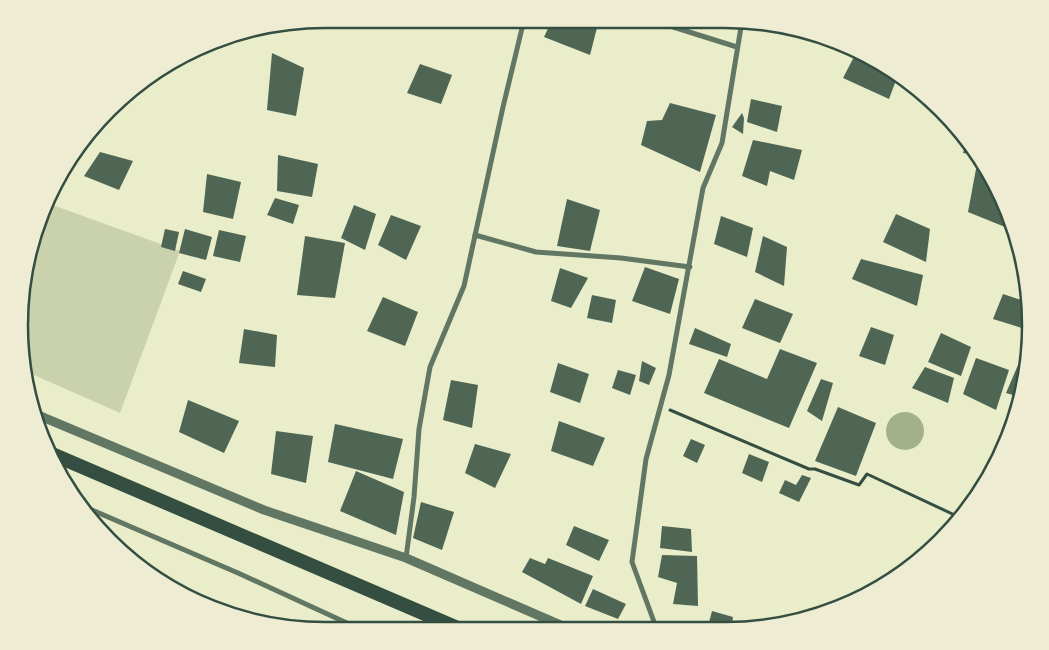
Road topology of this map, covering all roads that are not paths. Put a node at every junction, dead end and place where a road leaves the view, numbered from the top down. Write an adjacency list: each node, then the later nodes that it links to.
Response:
1 (522, 28): 5 (street)
2 (676, 28): 4 (street)
3 (741, 28): 4 (street)
4 (737, 47): 6 (street)
5 (475, 235): 6 (street); 10 (street)
6 (690, 267): 14 (street)
7 (42, 417): 10 (street)
8 (58, 456): 12 (highway)
9 (92, 510): 11 (street)
10 (406, 558): 13 (street)
11 (345, 622)
12 (444, 622)
13 (554, 622)
14 (654, 622)

